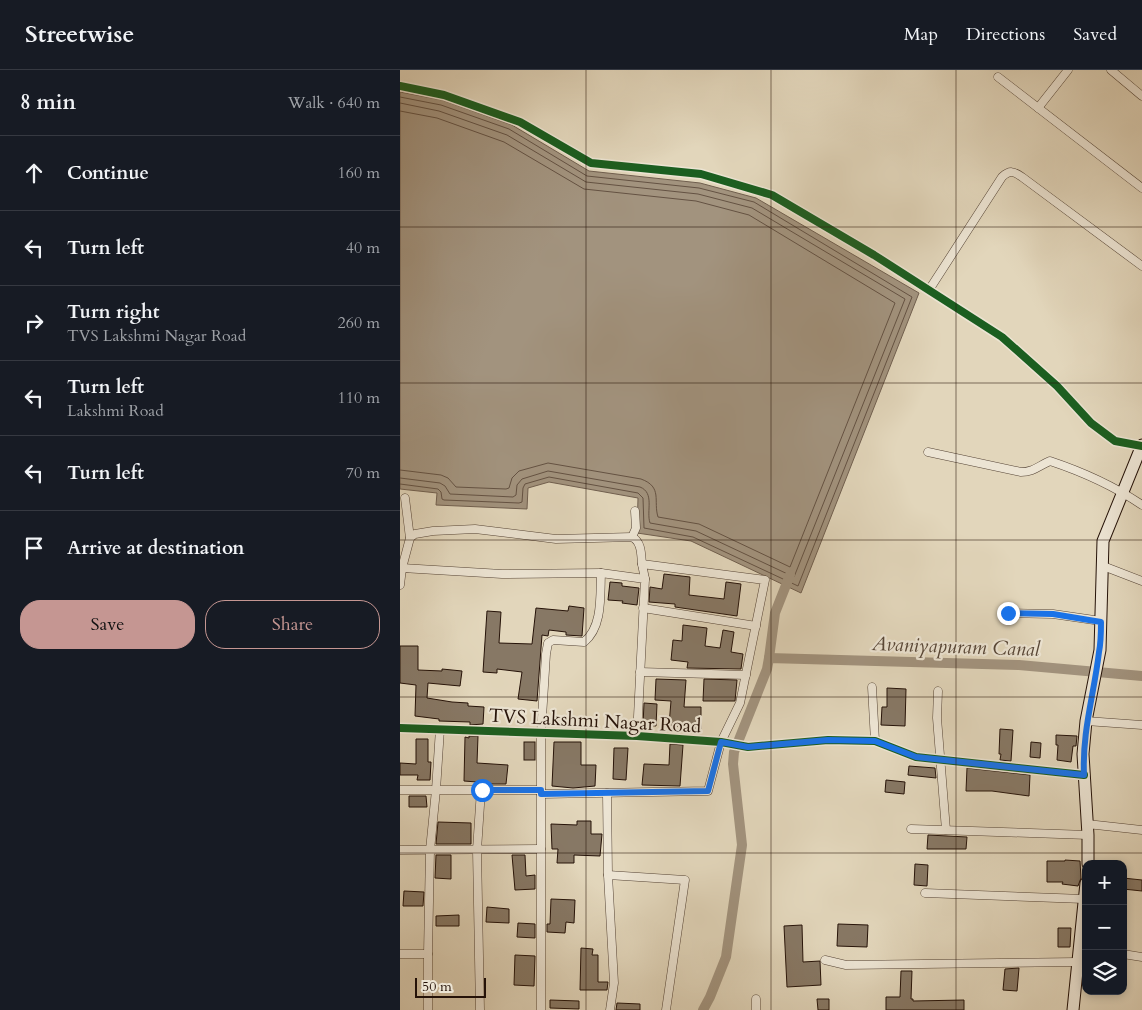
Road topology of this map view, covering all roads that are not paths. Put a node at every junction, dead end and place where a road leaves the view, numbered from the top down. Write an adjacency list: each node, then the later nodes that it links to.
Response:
1 (1068, 70): 6 (street)
2 (1110, 70): 5 (street)
3 (998, 76): 6 (street)
4 (400, 86): 9 (street)
5 (1142, 96)
6 (1038, 108): 7 (street)
7 (1142, 188)
8 (1142, 266): 9 (street)
9 (929, 290): 10 (street)
10 (1142, 445): 12 (street)
11 (928, 452): 12 (street)
12 (1123, 492): 14 (street); 19 (street)
13 (405, 498): 17 (street)
14 (1142, 505)
15 (635, 511): 16 (street)
16 (632, 537): 17 (street); 18 (street)
17 (410, 538): 20 (street)
18 (642, 564): 22 (street); 28 (street)
19 (1103, 566): 23 (street); 27 (street)
20 (402, 568): 21 (street); 24 (street)
21 (601, 573): 22 (street); 37 (street)
22 (645, 578): 25 (street)
23 (1142, 581)
24 (400, 585)
25 (643, 608): 28 (street); 29 (street)
26 (1008, 613): 27 (street)
27 (1101, 622): 33 (street)
28 (756, 626): 30 (street)
29 (640, 672): 30 (street); 38 (street)
30 (746, 675): 40 (street)
31 (872, 687): 39 (street)
32 (938, 691): 41 (street)
33 (1086, 721): 34 (street); 42 (street)
34 (1142, 725)
35 (400, 728): 36 (street, TVS Lakshmi Nagar Road)
36 (440, 729): 37 (street, TVS Lakshmi Nagar Road); 44 (street)
37 (541, 733): 38 (street, TVS Lakshmi Nagar Road); 46 (street)
38 (637, 736): 40 (street, TVS Lakshmi Nagar Road)
39 (875, 741): 40 (street, TVS Lakshmi Nagar Road); 41 (street, TVS Lakshmi Nagar Road)
40 (721, 742): 47 (street)
41 (941, 760): 42 (street, TVS Lakshmi Nagar Road); 50 (street)
42 (1084, 775): 49 (street)
43 (400, 790): 44 (street)
44 (436, 790): 45 (street); 54 (street)
45 (482, 790): 46 (street); 55 (street)
46 (541, 792): 47 (street); 52 (street)
47 (607, 793): 57 (street)
48 (911, 829): 50 (street)
49 (1088, 829): 50 (street); 51 (street); 56 (street)
50 (946, 830)
51 (1142, 830)
52 (541, 849): 55 (street); 70 (street)
53 (400, 850): 54 (street)
54 (430, 850): 55 (street); 62 (street)
55 (477, 850): 69 (street)
56 (1088, 860)
57 (608, 875): 71 (street); 72 (street)
58 (924, 894): 59 (street)
59 (1082, 899)
60 (1083, 950): 66 (street)
61 (400, 954): 62 (street)
62 (428, 954): 68 (street)
63 (1127, 955): 64 (street)
64 (1142, 957)
65 (825, 960): 66 (street)
66 (1078, 962): 74 (street)
67 (756, 998): 73 (street)
68 (428, 1010)
69 (480, 1010)
70 (541, 1010)
71 (610, 1010)
72 (666, 1010)
73 (756, 1010)
74 (1073, 1010)

